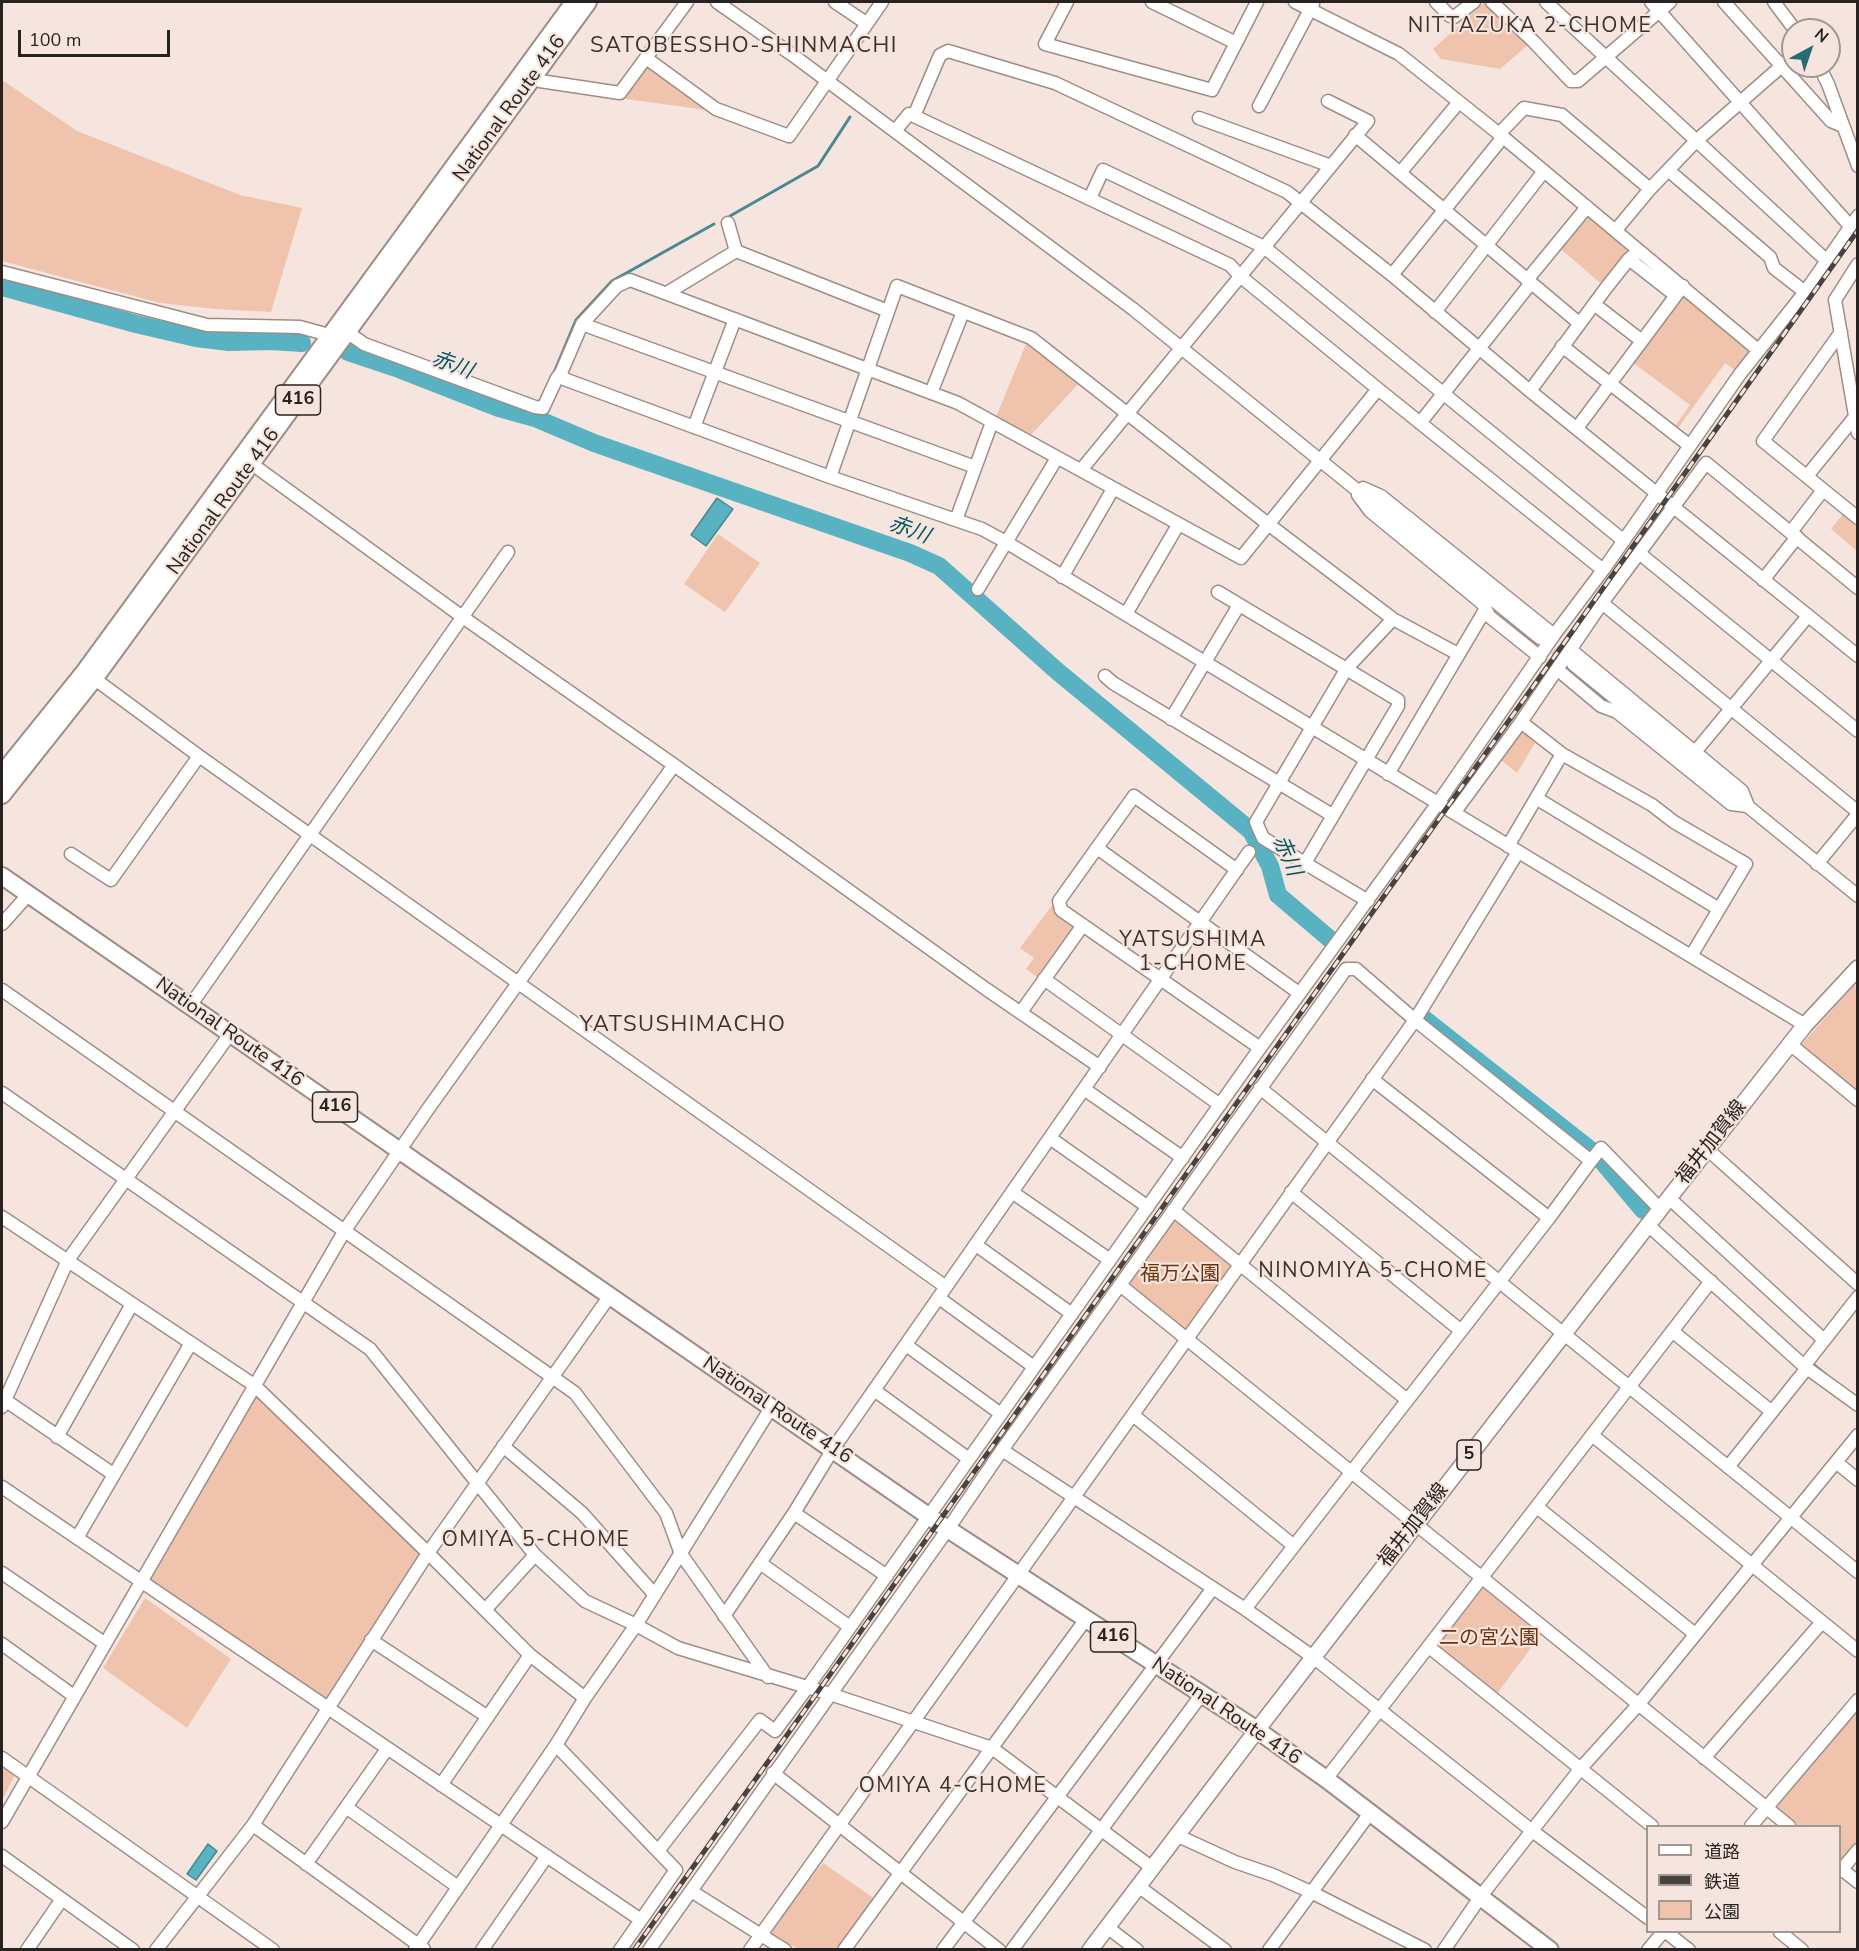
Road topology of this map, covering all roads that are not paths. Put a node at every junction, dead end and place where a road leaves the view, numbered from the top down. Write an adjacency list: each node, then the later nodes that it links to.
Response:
1 (574, 2): 27 (highway, National Route 416 / 416)
2 (588, 2): 27 (highway, National Route 416 / 416)
3 (687, 2): 24 (street)
4 (717, 2): 30 (street)
5 (835, 2): 22 (street)
6 (882, 2): 22 (street)
7 (1067, 2): 23 (street)
8 (1152, 2): 23 (street)
9 (1257, 2): 23 (street)
10 (1295, 2): 19 (street)
11 (1436, 2): 12 (street)
12 (1474, 2)
13 (1492, 2): 25 (street)
14 (1546, 2): 25 (street)
15 (1651, 2): 20 (street)
16 (1670, 2): 20 (street)
17 (1724, 2): 26 (street)
18 (1774, 2): 21 (street)
19 (1312, 5): 32 (street); 34 (street)
20 (1659, 11): 25 (street); 33 (street)
21 (1786, 18)
22 (866, 23): 30 (street)
23 (1236, 43)
24 (646, 58): 27 (street); 30 (street)
25 (1606, 58): 41 (street)
26 (1781, 67): 33 (street)
27 (529, 73): 76 (highway, National Route 416 / 416)
28 (1791, 78): 37 (street)
29 (1825, 78): 37 (street)
30 (828, 81): 38 (street)
31 (1328, 101): 39 (street)
32 (1460, 102): 40 (street); 46 (street)
33 (1740, 102): 41 (street); 53 (street)
34 (1259, 106)
35 (914, 116): 38 (street); 48 (street); 49 (street)
36 (1199, 117): 42 (street)
37 (1843, 126): 43 (street)
38 (896, 131): 78 (street)
39 (1355, 135): 42 (street); 46 (street)
40 (1501, 135): 45 (street); 47 (street); 51 (street)
41 (1696, 141): 44 (street); 59 (street)
42 (1331, 166): 49 (street)
43 (1857, 166)
44 (1668, 170): 47 (street); 66 (street)
45 (1544, 171): 50 (street); 55 (street)
46 (1400, 173): 51 (street)
47 (1650, 189): 54 (street)
48 (1090, 198): 56 (street); 63 (street)
49 (1301, 203): 56 (street); 62 (street)
50 (1587, 207): 54 (street); 64 (street)
51 (1444, 210): 55 (street); 62 (street)
52 (728, 222): 57 (street)
53 (1854, 222): 59 (street)
54 (1616, 230): 58 (street)
55 (1486, 246): 64 (street); 71 (street)
56 (1264, 247): 63 (street); 89 (street)
57 (736, 251): 67 (street); 69 (street)
58 (1634, 255): 65 (street); 68 (street)
59 (1827, 261): 66 (street)
60 (1857, 264): 75 (street)
61 (2, 272): 76 (street)
62 (1392, 275): 71 (street)
63 (1240, 276): 78 (street); 86 (street)
64 (1529, 282): 73 (street); 80 (street)
65 (1679, 290): 77 (street); 81 (street)
66 (1805, 292): 81 (street)
67 (667, 293): 72 (street); 74 (street)
68 (1594, 304): 73 (street); 77 (street)
69 (888, 311): 70 (street); 82 (street)
70 (963, 312): 88 (street); 90 (street)
71 (1435, 312): 80 (street)
72 (735, 319): 82 (street); 83 (street)
73 (1579, 323): 79 (street)
74 (582, 324): 83 (street); 84 (street)
75 (1840, 332): 91 (street); 104 (street)
76 (340, 335): 84 (street); 101 (highway, National Route 416 / 416)
77 (1642, 341): 85 (street)
78 (1181, 346): 90 (street); 100 (street)
79 (1562, 346): 85 (street); 87 (street)
80 (1478, 348): 87 (street); 89 (street)
81 (1758, 350): 98 (street)
82 (868, 369): 88 (street); 92 (street)
83 (715, 372): 92 (street); 95 (street)
84 (561, 373): 95 (street)
85 (1610, 384): 96 (street); 98 (street)
86 (1378, 389): 94 (street); 100 (street)
87 (1530, 391): 96 (street)
88 (932, 393): 93 (street)
89 (1443, 394): 94 (street); 116 (street)
90 (1128, 414): 103 (street); 113 (street)
91 (1854, 418): 97 (street); 104 (street)
92 (850, 422): 102 (street); 105 (street)
93 (992, 422): 99 (street); 102 (street)
94 (1420, 423): 120 (street)
95 (694, 427): 105 (street)
96 (1577, 428): 109 (street)
97 (1857, 433)
98 (1690, 446): 109 (street)
99 (1057, 458): 103 (street); 117 (street)
100 (1320, 459): 106 (street); 113 (street)
101 (247, 460): 131 (street); 144 (highway, National Route 416 / 416)
102 (975, 467): 112 (street)
103 (1081, 470): 107 (street)
104 (1807, 476): 108 (street)
105 (830, 477): 112 (street)
106 (1347, 480): 128 (street); 133 (street); 134 (street)
107 (1113, 489): 114 (street); 121 (street)
108 (1823, 490): 111 (street); 115 (street)
109 (1657, 493): 110 (street); 116 (street)
110 (1674, 507): 115 (street); 119 (street); 122 (street)
111 (1857, 518)
112 (956, 520): 117 (street)
113 (1268, 524): 114 (street); 132 (street)
114 (1178, 525): 129 (street)
115 (1794, 535): 122 (street); 123 (street)
116 (1624, 541): 120 (street)
117 (1006, 542): 121 (street); 124 (street)
118 (508, 552): 131 (street)
119 (1639, 553): 126 (street); 139 (street)
120 (1603, 570): 133 (street)
121 (1062, 577): 129 (street)
122 (1763, 580): 130 (street)
123 (1857, 588)
124 (978, 589)
125 (1218, 592): 127 (street)
126 (1602, 603): 136 (street); 146 (street)
127 (1239, 604): 140 (street); 142 (street)
128 (1485, 610): 137 (street); 138 (street)
129 (1126, 615): 140 (street)
130 (1808, 616): 135 (street); 139 (street)
131 (464, 618): 155 (street); 166 (street)
132 (1393, 619): 137 (street); 142 (street)
133 (1554, 635): 138 (street)
134 (1540, 638)
135 (1855, 649)
136 (1571, 650): 143 (street); 151 (street)
137 (1458, 654): 157 (street)
138 (1540, 657): 161 (street)
139 (1771, 661): 146 (street); 150 (street)
140 (1204, 662): 147 (street); 149 (street)
141 (1573, 664): 162 (street)
142 (1347, 668): 149 (street); 154 (street)
143 (1558, 670): 148 (street); 162 (street)
144 (89, 675): 153 (street); 156 (highway, National Route 416 / 416); 159 (highway, National Route 416 / 416)
145 (1105, 676): 147 (street)
146 (1731, 709): 151 (street); 164 (street)
147 (1171, 719): 158 (street)
148 (1521, 722): 152 (street); 163 (street)
149 (1312, 727): 154 (street); 158 (street)
150 (1857, 731)
151 (1695, 752): 162 (street)
152 (1562, 754): 160 (street); 178 (street)
153 (199, 756): 166 (street); 170 (street)
154 (1365, 760): 157 (street); 165 (street)
155 (674, 765): 186 (street); 190 (street)
156 (2, 774)
157 (1388, 774): 161 (street)
158 (1278, 782): 165 (street); 171 (street)
159 (2, 795)
160 (1536, 798): 168 (street); 178 (street)
161 (1438, 803): 163 (street); 177 (street)
162 (1748, 806): 172 (street)
163 (1454, 813): 168 (street)
164 (1857, 813): 172 (street)
165 (1332, 815): 171 (street)
166 (312, 835): 186 (street); 189 (street)
167 (1097, 848): 173 (street); 179 (street); 181 (street)
168 (1513, 849): 182 (street); 191 (street)
169 (1249, 852): 173 (street)
170 (71, 854)
171 (1305, 863): 177 (street)
172 (1817, 864): 176 (street)
173 (1237, 870): 179 (street)
174 (2, 876): 175 (highway, National Route 416 / 416)
175 (28, 895): 180 (street); 189 (highway, National Route 416 / 416)
176 (1857, 896)
177 (1368, 901): 188 (street)
178 (1719, 909): 182 (street)
179 (1201, 921): 185 (street); 188 (street)
180 (2, 924)
181 (1083, 925): 184 (street); 185 (street)
182 (1691, 956): 192 (street)
183 (1857, 968): 192 (main road, 福井加賀線 / 5)
184 (1044, 979): 190 (street); 194 (street)
185 (1160, 980): 194 (street); 196 (street)
186 (519, 982): 208 (street); 229 (street)
187 (2, 990): 204 (street)
188 (1299, 993): 196 (street)
189 (190, 1006): 193 (highway, National Route 416 / 416)
190 (1021, 1012): 197 (street)
191 (1415, 1020): 198 (street); 199 (street); 210 (street)
192 (1805, 1025): 195 (main road, 福井加賀線 / 5)
193 (230, 1034): 204 (street); 208 (highway, National Route 416 / 416)
194 (1121, 1036): 197 (street); 203 (street)
195 (1790, 1044): 202 (street); 207 (main road, 福井加賀線 / 5)
196 (1260, 1048): 203 (street)
197 (1100, 1066): 200 (street)
198 (1372, 1079): 206 (street); 218 (street)
199 (1260, 1088): 206 (street); 216 (street)
200 (1084, 1089): 205 (street); 209 (street)
201 (2, 1093): 211 (street)
202 (1857, 1098)
203 (1220, 1105): 209 (street)
204 (175, 1113): 211 (street); 220 (street)
205 (1050, 1138): 212 (street); 215 (street)
206 (1327, 1142): 213 (street); 226 (street)
207 (1707, 1149): 214 (main road, 福井加賀線 / 5); 227 (street)
208 (399, 1151): 220 (street); 230 (highway, National Route 416 / 416)
209 (1183, 1158): 215 (street)
210 (1591, 1161): 214 (street); 218 (street)
211 (126, 1180): 222 (street); 233 (street)
212 (1012, 1192): 221 (street); 223 (street)
213 (1292, 1192): 224 (street); 236 (street)
214 (1665, 1204): 219 (main road, 福井加賀線 / 5); 240 (street)
215 (1148, 1207): 223 (street)
216 (1173, 1210): 224 (street); 228 (street)
217 (2, 1217): 222 (street)
218 (1549, 1218): 226 (street)
219 (1648, 1225): 225 (street); 238 (main road, 福井加賀線 / 5)
220 (345, 1230): 233 (street); 245 (street)
221 (976, 1245): 229 (street); 235 (street)
222 (68, 1260): 234 (street); 250 (street)
223 (1110, 1260): 235 (street)
224 (1240, 1264): 239 (street); 249 (street)
225 (1711, 1281): 237 (street); 244 (street)
226 (1498, 1282): 236 (street); 238 (street)
227 (1857, 1284)
228 (1120, 1285): 239 (street); 261 (street)
229 (946, 1287): 232 (street)
230 (609, 1297): 245 (street); 252 (highway, National Route 416 / 416)
231 (1857, 1297): 240 (street)
232 (939, 1298): 242 (street); 243 (street)
233 (303, 1302): 246 (street); 268 (street)
234 (132, 1304): 241 (street); 258 (street)
235 (1072, 1314): 243 (street)
236 (1460, 1330): 249 (street)
237 (1672, 1331): 247 (street); 253 (street)
238 (1563, 1334): 247 (street); 275 (main road, 福井加賀線 / 5)
239 (1187, 1339): 255 (street); 265 (street)
240 (1824, 1340): 244 (street)
241 (190, 1343): 246 (street); 266 (street)
242 (906, 1345): 248 (street); 254 (street)
243 (1034, 1367): 254 (street)
244 (1806, 1367): 251 (street); 253 (street)
245 (553, 1376): 259 (street); 280 (street)
246 (254, 1385): 279 (street); 289 (street)
247 (1629, 1387): 256 (street); 264 (street)
248 (874, 1390): 260 (street); 262 (street)
249 (1406, 1399): 265 (street)
250 (2, 1402): 258 (street)
251 (1857, 1405)
252 (771, 1408): 260 (highway, National Route 416 / 416); 280 (street)
253 (1772, 1412): 264 (street)
254 (1001, 1414): 262 (street)
255 (1133, 1415): 270 (street); 278 (street)
256 (1592, 1435): 271 (street); 283 (street)
257 (1857, 1435): 263 (street)
258 (57, 1437): 266 (street)
259 (503, 1446): 268 (street); 291 (street)
260 (833, 1449): 272 (street); 273 (highway, National Route 416 / 416)
261 (1002, 1450): 270 (street); 276 (street)
262 (969, 1459): 273 (street)
263 (1836, 1462): 267 (street); 274 (street)
264 (1728, 1467): 274 (street)
265 (1350, 1472): 275 (street); 278 (street)
266 (113, 1474): 277 (street)
267 (1857, 1480)
268 (477, 1483): 279 (street); 281 (street)
269 (2, 1487): 277 (street)
270 (1074, 1497): 286 (street); 290 (street)
271 (1537, 1507): 288 (street); 299 (street)
272 (794, 1513): 282 (street); 287 (street)
273 (929, 1517): 276 (highway, National Route 416 / 416); 287 (street)
274 (1790, 1518): 283 (street); 284 (street)
275 (1416, 1525): 288 (street); 306 (main road, 福井加賀線 / 5)
276 (948, 1529): 286 (highway, National Route 416 / 416); 310 (street)
277 (77, 1538): 289 (street)
278 (1294, 1546): 292 (street)
279 (428, 1552): 293 (street); 300 (street)
280 (681, 1554): 291 (street); 294 (street)
281 (535, 1555): 293 (street); 297 (street)
282 (760, 1563): 294 (street); 298 (street)
283 (1752, 1565): 296 (street); 299 (street)
284 (1857, 1572)
285 (2, 1573): 301 (street)
286 (1018, 1575): 295 (highway, National Route 416 / 416); 319 (street)
287 (887, 1576): 298 (street)
288 (1482, 1578): 303 (street); 315 (street)
289 (140, 1581): 301 (street); 316 (street)
290 (1213, 1588): 292 (street); 307 (street)
291 (655, 1594): 297 (street)
292 (1245, 1608): 306 (street)
293 (485, 1610): 305 (street)
294 (724, 1616): 308 (street)
295 (1086, 1619): 307 (highway, National Route 416 / 416); 322 (street)
296 (1822, 1622): 304 (street); 325 (street)
297 (636, 1625): 308 (street); 313 (street)
298 (850, 1627): 309 (street)
299 (1695, 1634): 315 (street)
300 (371, 1640): 316 (street); 318 (street)
301 (104, 1643): 312 (street)
302 (2, 1644): 312 (street)
303 (1429, 1647): 317 (street); 326 (street)
304 (1857, 1651)
305 (530, 1655): 313 (street); 318 (street)
306 (1313, 1657): 317 (street); 320 (main road, 福井加賀線 / 5)
307 (1156, 1665): 311 (highway, National Route 416 / 416); 331 (street)
308 (768, 1677): 309 (street)
309 (807, 1688): 310 (street); 346 (street)
310 (830, 1694): 319 (street); 327 (street)
311 (1202, 1694): 320 (highway, National Route 416 / 416); 342 (street)
312 (74, 1696): 328 (street)
313 (585, 1698): 321 (street)
314 (1857, 1700): 333 (street)
315 (1638, 1705): 325 (street); 326 (street)
316 (328, 1708): 323 (street); 337 (street)
317 (1381, 1710): 329 (street); 343 (street)
318 (488, 1717): 330 (street)
319 (913, 1722): 322 (street); 336 (street)
320 (1257, 1730): 329 (highway, National Route 416 / 416); 344 (main road, 福井加賀線 / 5)
321 (556, 1745): 338 (street); 346 (street)
322 (992, 1748): 331 (street); 353 (street)
323 (387, 1749): 330 (street); 332 (street)
324 (2, 1758): 328 (street)
325 (1704, 1758): 333 (street)
326 (1581, 1768): 339 (street); 343 (street)
327 (773, 1773): 336 (street); 357 (street)
328 (29, 1776): 335 (street); 359 (street)
329 (1326, 1779): 334 (highway, National Route 416 / 416)
330 (441, 1785): 338 (street)
331 (1057, 1796): 342 (street); 364 (street)
332 (346, 1807): 349 (street); 356 (street)
333 (1766, 1809): 340 (street); 341 (street)
334 (1370, 1813): 358 (street); 360 (highway, National Route 416 / 416)
335 (2, 1822)
336 (840, 1824): 353 (street); 369 (street)
337 (253, 1825): 349 (street); 359 (street)
338 (501, 1825): 348 (street); 356 (street)
339 (1650, 1825)
340 (1753, 1825)
341 (1786, 1825)
342 (1101, 1830): 350 (street); 383 (street)
343 (1531, 1830): 360 (street); 362 (street)
344 (1176, 1834): 350 (main road, 福井加賀線 / 5); 358 (street)
345 (1857, 1850): 351 (street)
346 (658, 1851): 363 (street)
347 (2, 1856): 361 (street)
348 (547, 1856): 363 (street); 375 (street)
349 (306, 1864): 370 (street)
350 (1152, 1867): 355 (main road, 福井加賀線 / 5)
351 (1841, 1868)
352 (1841, 1870): 354 (street)
353 (901, 1872): 364 (street); 380 (street)
354 (1857, 1882)
355 (1138, 1886): 365 (main road, 福井加賀線 / 5); 386 (street)
356 (458, 1887): 370 (street)
357 (691, 1892): 369 (street); 377 (street)
358 (1311, 1892): 387 (street); 388 (street)
359 (199, 1896): 373 (street); 374 (street)
360 (1481, 1896): 389 (street); 390 (highway, National Route 416 / 416)
361 (62, 1899): 371 (street); 372 (street)
362 (1646, 1916)
363 (641, 1920): 376 (street)
364 (963, 1921): 381 (street); 382 (street)
365 (1107, 1927): 384 (main road, 福井加賀線 / 5); 385 (street)
366 (1664, 1933): 391 (street)
367 (1666, 1933): 392 (street)
368 (1781, 1933): 393 (street)
369 (760, 1934): 378 (street); 379 (street)
370 (420, 1948)
371 (27, 1950)
372 (134, 1950)
373 (156, 1950)
374 (273, 1950)
375 (482, 1950)
376 (620, 1950)
377 (649, 1950)
378 (750, 1950)
379 (785, 1950)
380 (844, 1950)
381 (942, 1950)
382 (999, 1950)
383 (1012, 1950)
384 (1090, 1950)
385 (1137, 1950)
386 (1225, 1950)
387 (1269, 1950)
388 (1425, 1950)
389 (1444, 1950)
390 (1550, 1950)
391 (1648, 1950)
392 (1689, 1950)
393 (1802, 1950)

